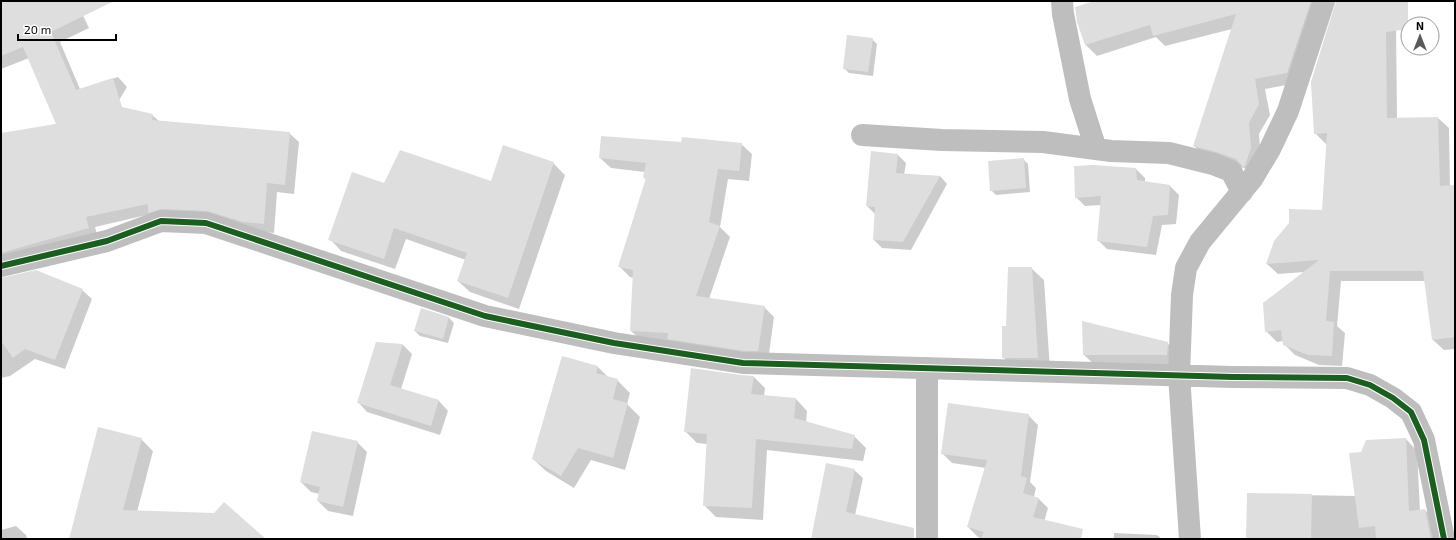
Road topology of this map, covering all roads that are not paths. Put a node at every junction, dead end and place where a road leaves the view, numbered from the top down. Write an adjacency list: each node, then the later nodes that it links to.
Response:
1 (1062, 1): 4 (street)
2 (1324, 1): 5 (street)
3 (862, 136): 4 (street)
4 (1096, 149): 5 (street)
5 (1242, 192): 8 (street)
6 (1, 266): 7 (street)
7 (927, 368): 8 (street); 9 (street)
8 (1178, 375): 10 (street); 11 (street)
9 (927, 539)
10 (1190, 539)
11 (1444, 539)

